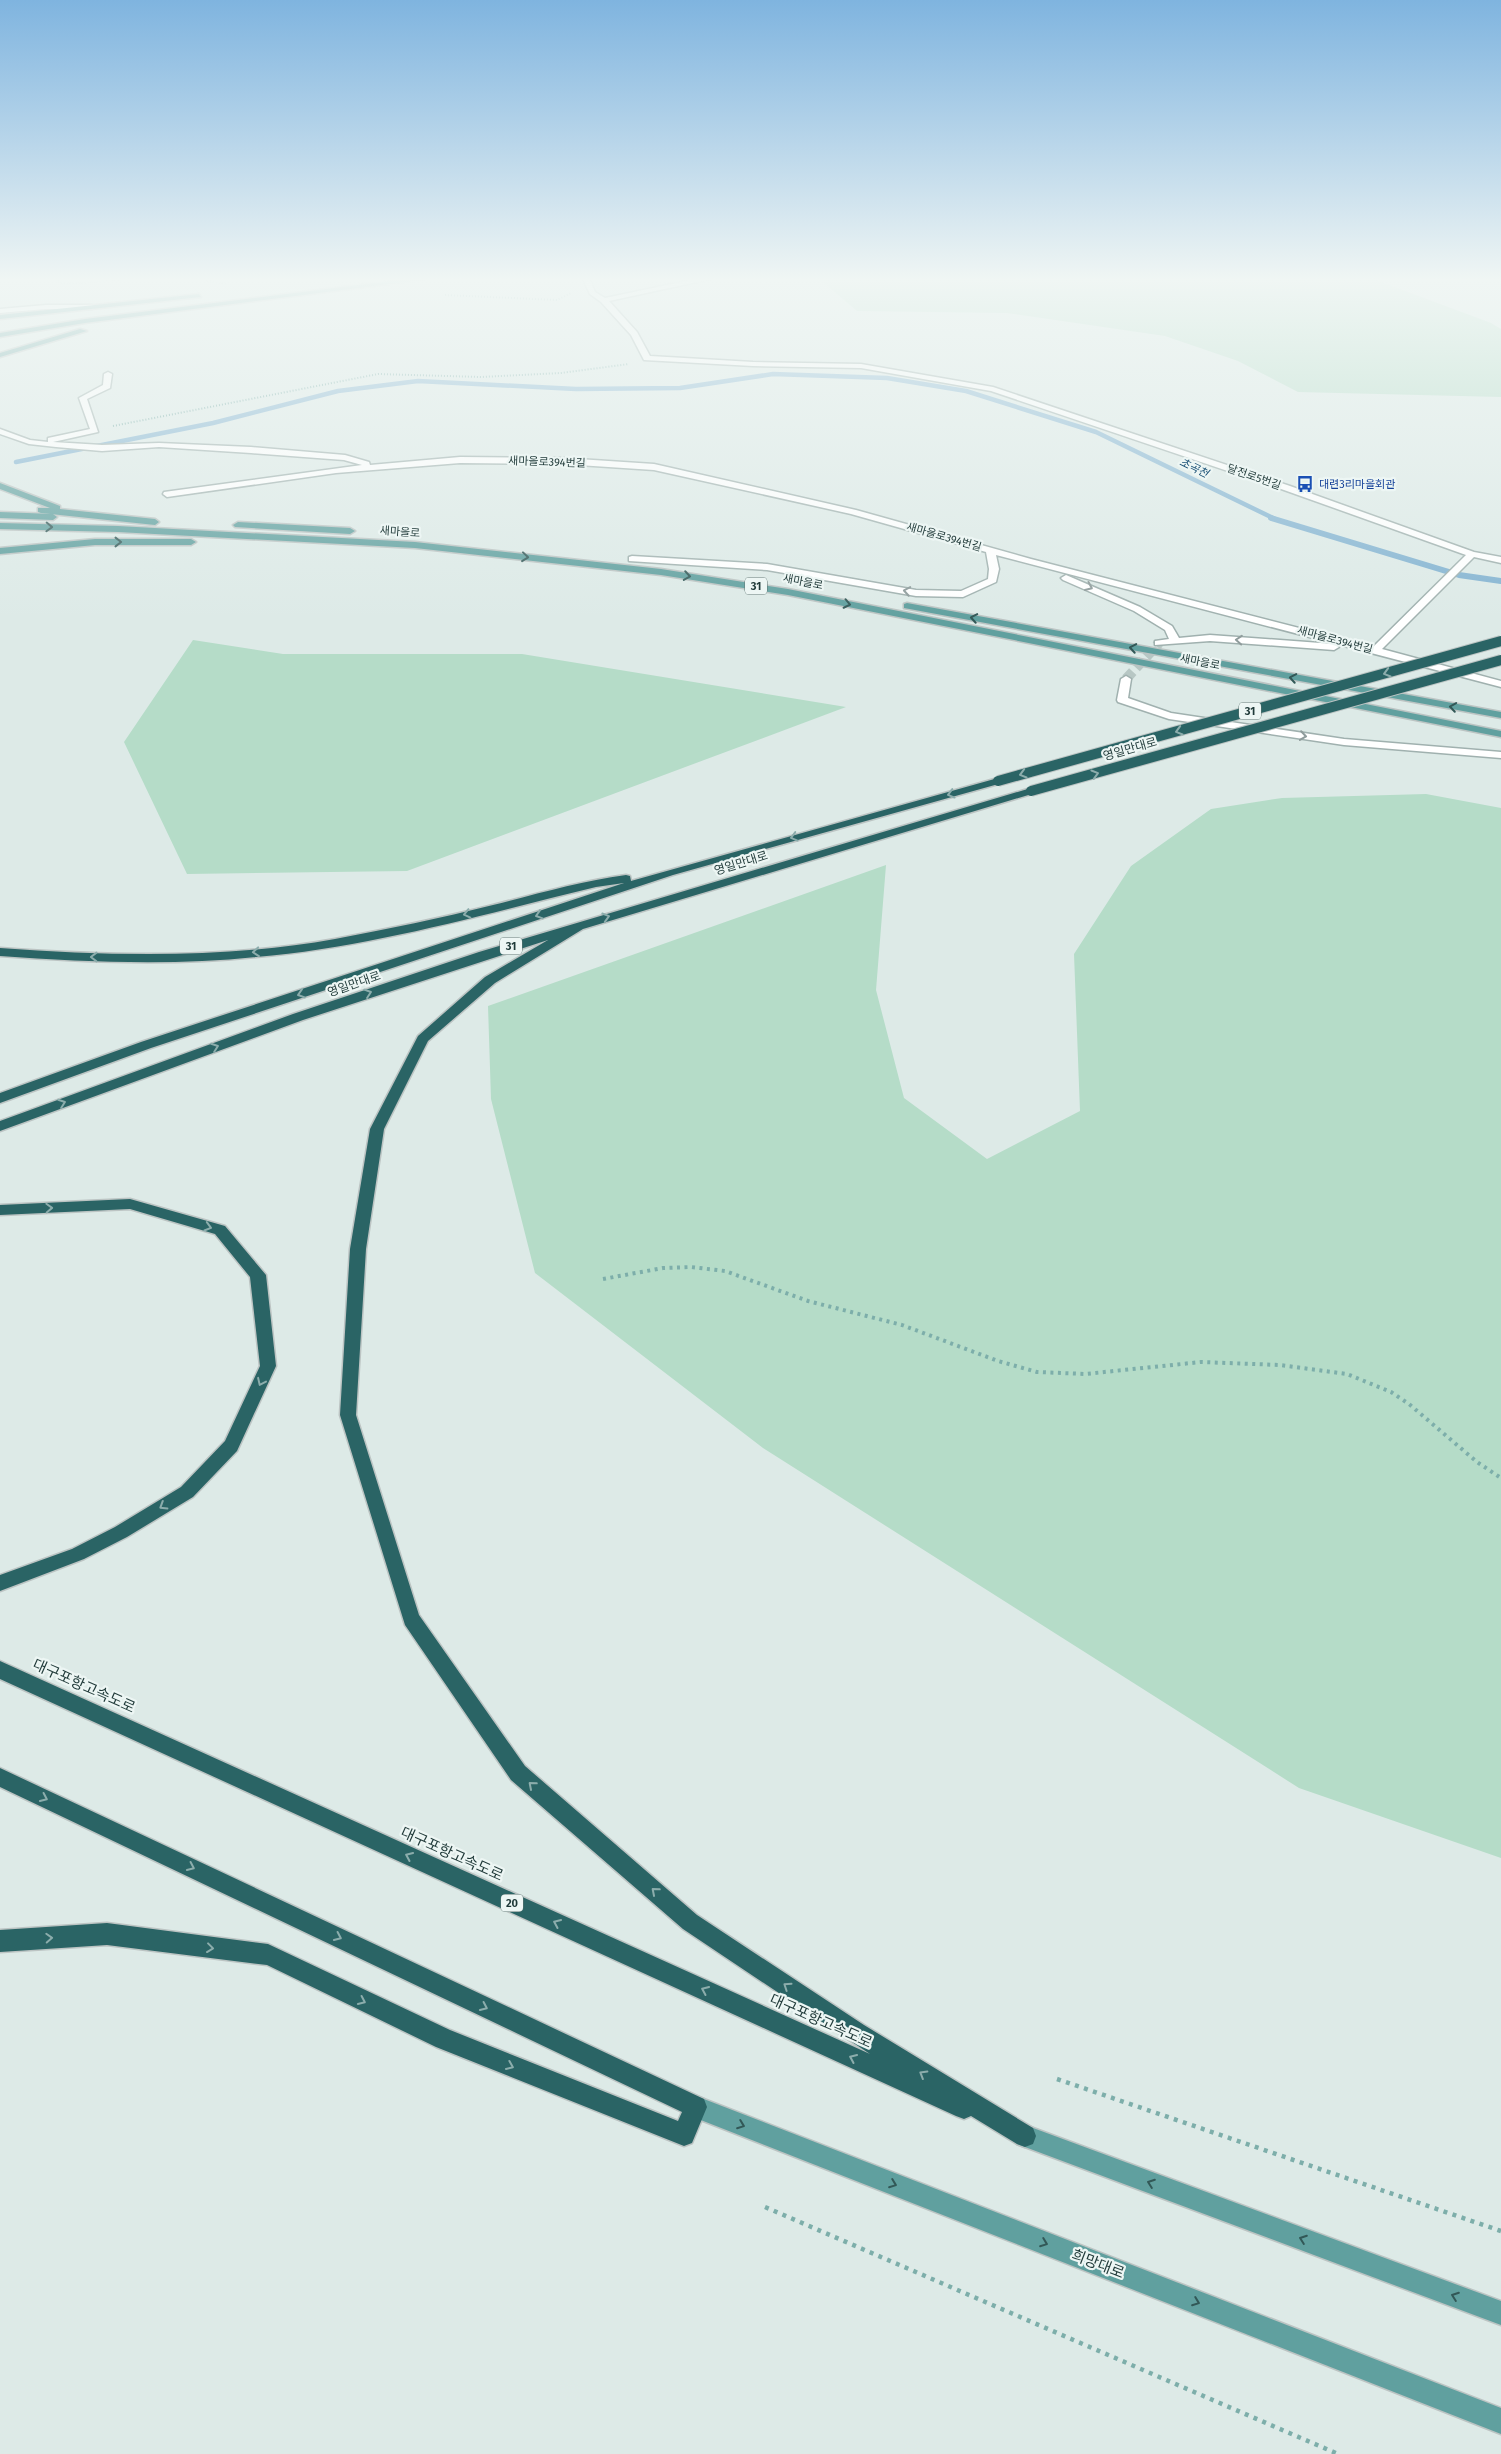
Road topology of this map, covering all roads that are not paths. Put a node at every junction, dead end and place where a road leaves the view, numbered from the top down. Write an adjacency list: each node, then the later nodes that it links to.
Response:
1 (96, 392): 4 (street)
2 (1000, 392): 16 (street, 달전로5번길)
3 (0, 431): 4 (street)
4 (38, 443): 5 (street)
5 (377, 467): 7 (street, 새마을로394번길); 14 (street, 새마을로394번길)
6 (0, 486): 9 (main road)
7 (167, 494)
8 (0, 507): 9 (main road)
9 (67, 512): 11 (main road)
10 (0, 515): 11 (main road, 새마을로 / 31)
11 (169, 523): 17 (main road, 새마을로 / 31)
12 (0, 526): 13 (main road, 새마을로 / 31, one-way to 13)
13 (416, 545): 15 (main road, one-way to 13); 28 (main road, 새마을로 / 31, one-way to 28)
14 (990, 550): 17 (street, one-way to 17); 19 (street, 새마을로394번길)
15 (0, 551)
16 (1472, 554): 18 (street, 달전로5번길); 23 (street)
17 (632, 559): 27 (main road, 새마을로 / 31, one-way to 17)
18 (1501, 560)
19 (1028, 561): 21 (street, one-way to 21); 23 (street, 새마을로394번길)
20 (1501, 641): 30 (highway, 영일만대로 / 31, one-way to 30, bridge)
21 (1175, 642): 22 (street); 23 (street, one-way to 21)
22 (1159, 643)
23 (1375, 651): 26 (street, 새마을로394번길)
24 (1501, 660): 31 (highway, 영일만대로 / 31, one-way to 24, bridge)
25 (1126, 679): 29 (street, one-way to 29)
26 (1501, 684)
27 (1501, 714)
28 (1501, 734)
29 (1501, 754)
30 (669, 872): 32 (highway, one-way to 32); 33 (highway, 영일만대로 / 31, one-way to 33)
31 (581, 925): 34 (highway, 영일만대로 / 31, one-way to 31); 43 (highway, one-way to 31)
32 (0, 952)
33 (0, 1098)
34 (40, 1111): 35 (highway, 영일만대로 / 31); 36 (highway)
35 (0, 1126)
36 (0, 1133)
37 (0, 1210): 38 (highway, one-way to 38)
38 (0, 1582)
39 (0, 1670): 43 (highway, 대구포항고속도로 / 20, one-way to 39)
40 (0, 1777): 42 (highway, one-way to 42)
41 (0, 1941): 42 (highway, one-way to 42)
42 (696, 2107): 45 (main road, 희망대로, one-way to 45)
43 (1025, 2136): 44 (main road, one-way to 43)
44 (1501, 2313)
45 (1501, 2421)

